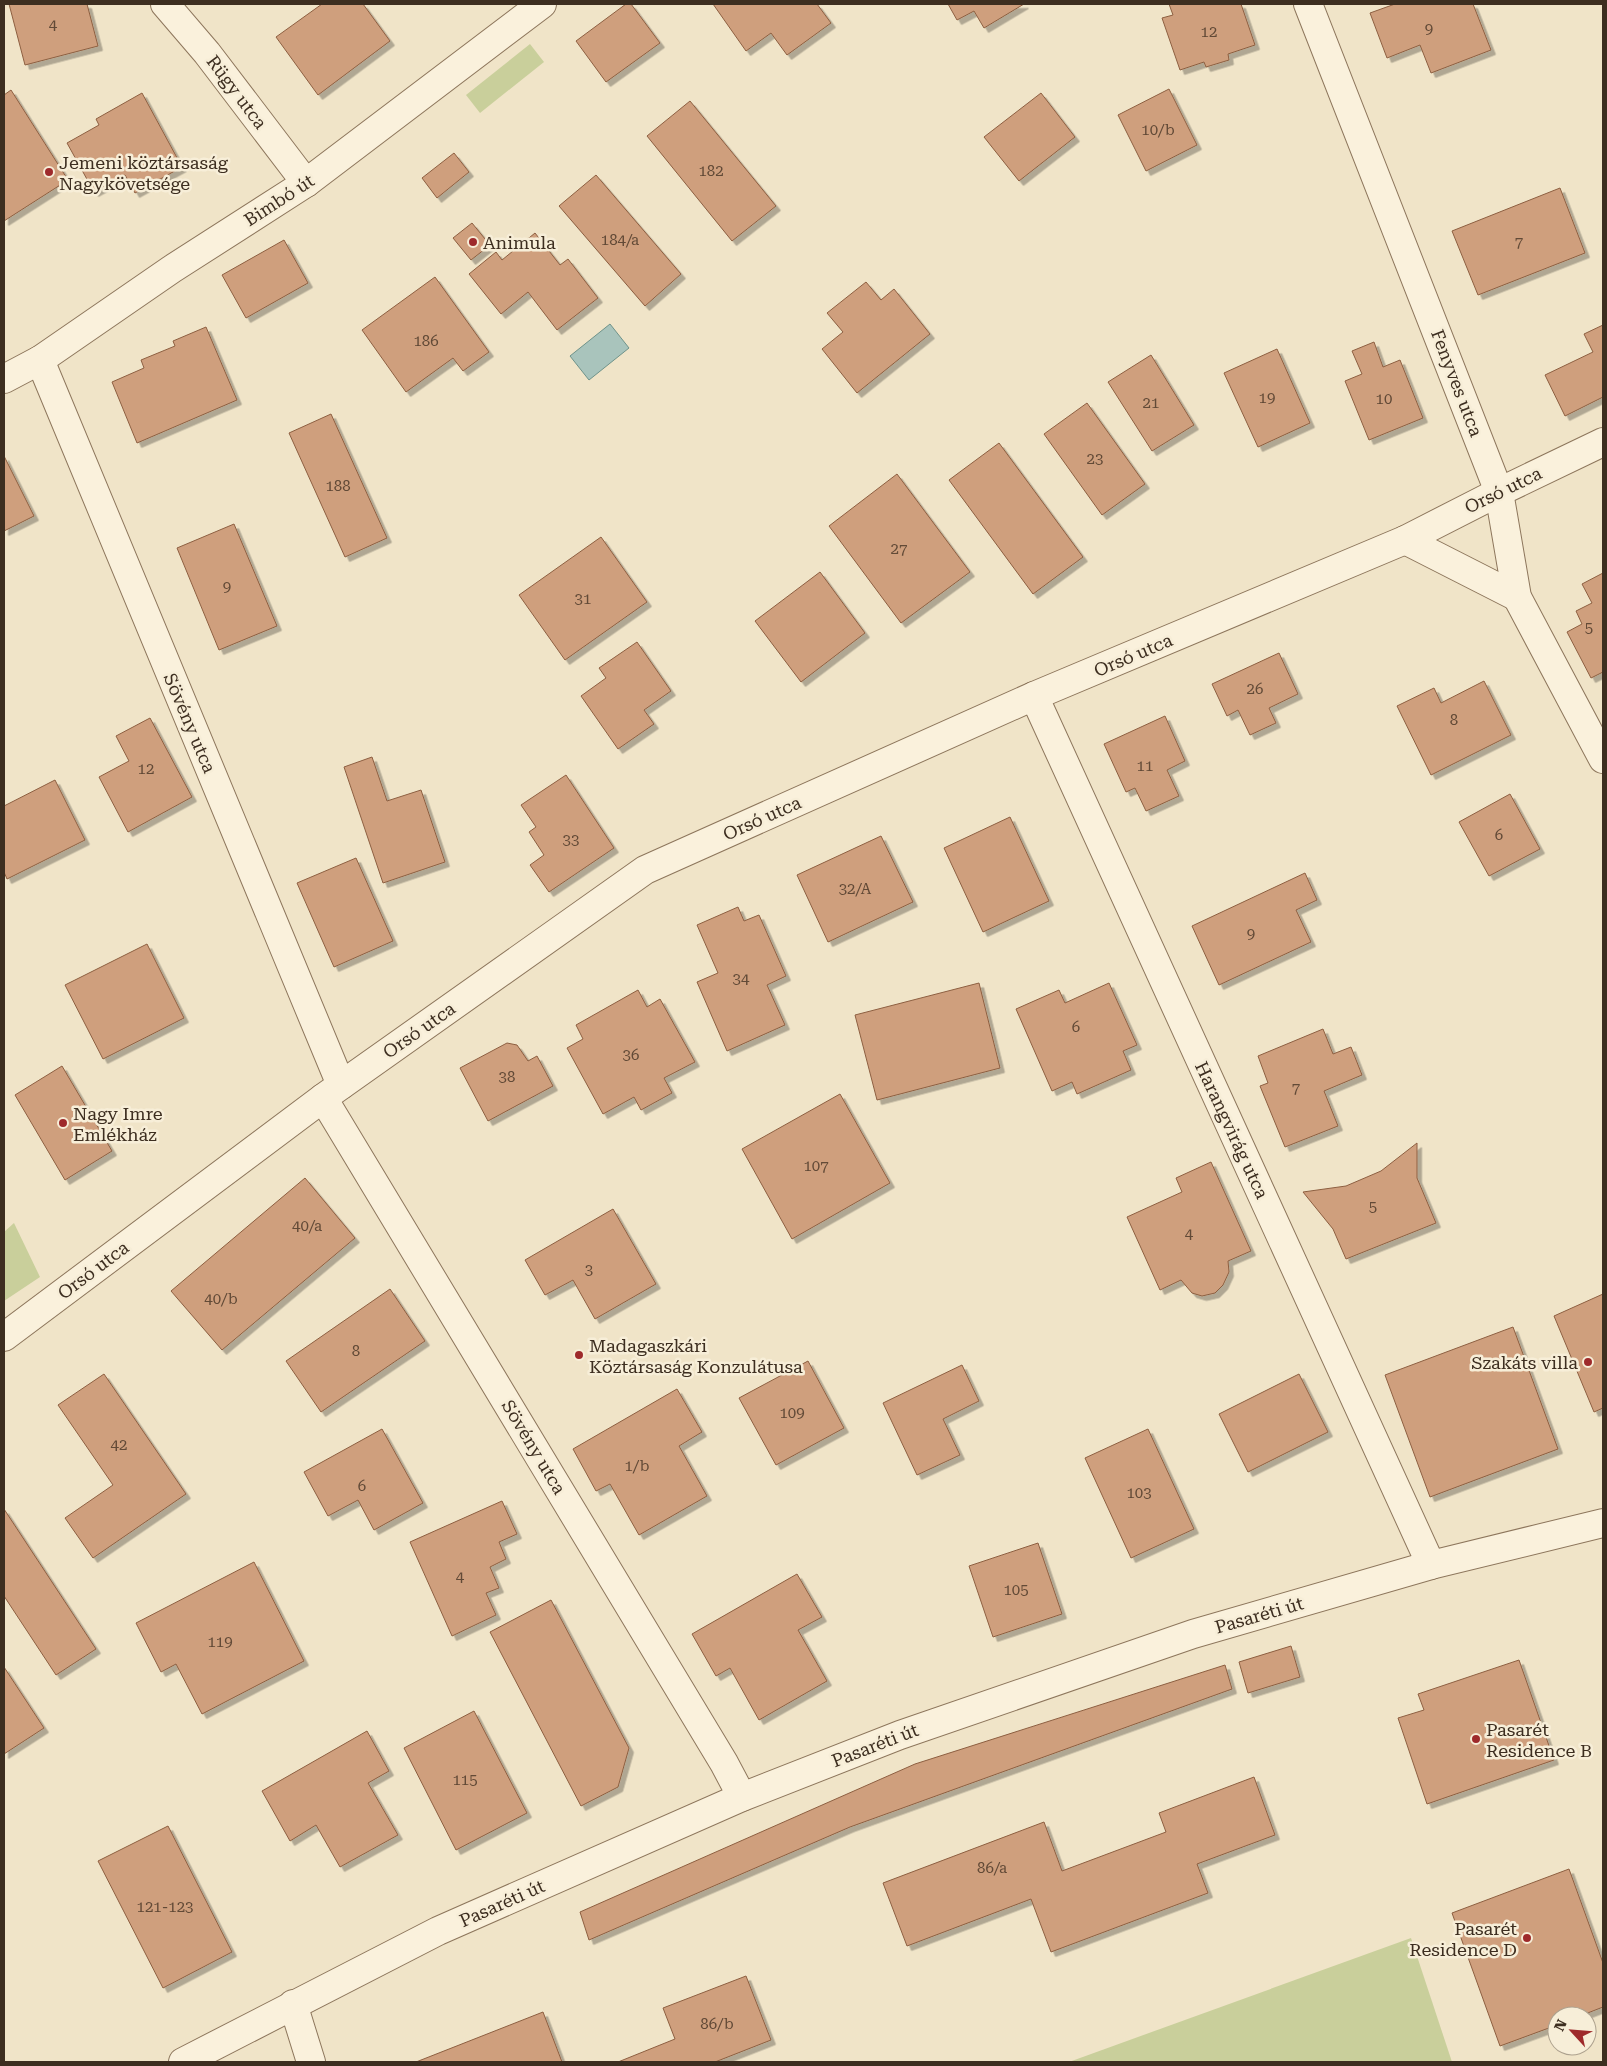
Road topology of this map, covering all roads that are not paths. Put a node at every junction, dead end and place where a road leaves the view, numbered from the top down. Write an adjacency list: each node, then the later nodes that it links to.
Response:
1 (165, 4): 4 (street, Rügy utca)
2 (542, 4): 4 (street, Bimbó út)
3 (1308, 4): 8 (street, Fenyves utca)
4 (306, 183): 5 (street, Bimbó út)
5 (40, 360): 6 (street, Bimbó út); 13 (street, Sövény utca)
6 (4, 379)
7 (1603, 442): 8 (street, Orsó utca)
8 (1499, 492): 9 (street, Orsó utca); 10 (street, Fenyves utca)
9 (1405, 540): 10 (street); 11 (street, Orsó utca)
10 (1516, 597): 12 (street, Fenyves utca)
11 (1034, 696): 13 (street, Orsó utca); 16 (street, Harangvirág utca)
12 (1603, 759)
13 (332, 1092): 14 (street, Orsó utca); 17 (street, Sövény utca)
14 (4, 1337)
15 (1603, 1524): 16 (street, Pasaréti út)
16 (1431, 1565): 17 (street, Pasaréti út)
17 (742, 1798): 18 (street, Pasaréti út)
18 (293, 2004): 19 (street, Pasaréti út); 20 (street)
19 (183, 2062)
20 (311, 2062)

